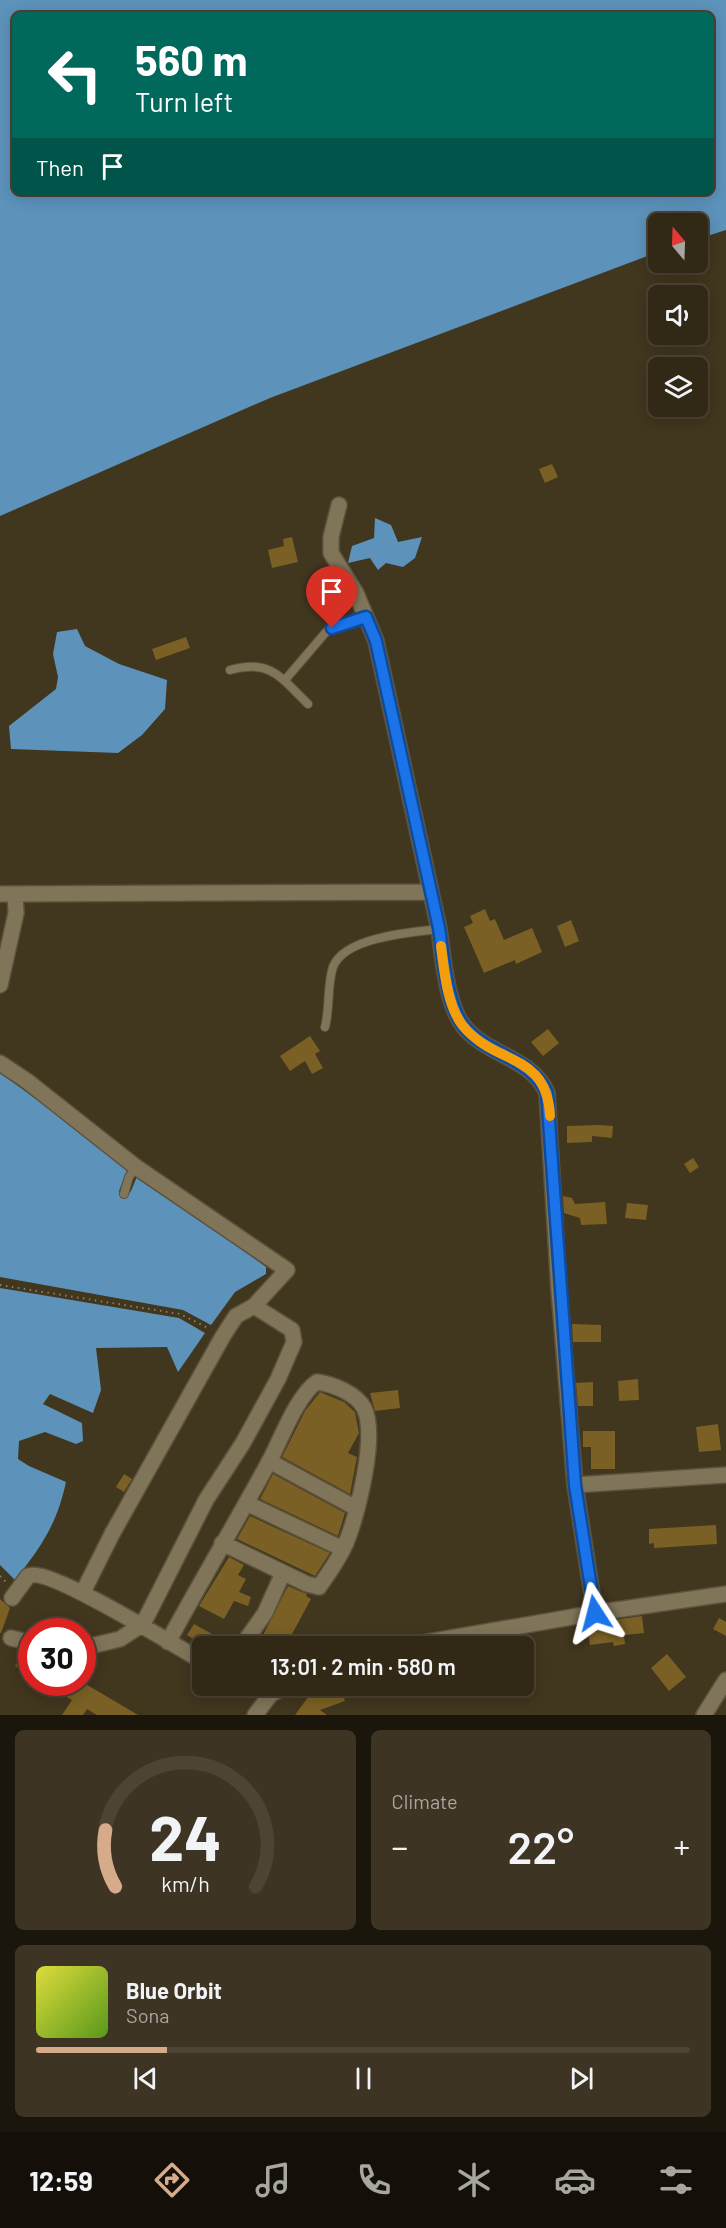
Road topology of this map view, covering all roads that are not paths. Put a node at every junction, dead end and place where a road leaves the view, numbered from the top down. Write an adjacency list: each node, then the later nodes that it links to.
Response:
1 (339, 505): 2 (street)
2 (366, 617): 4 (lane); 6 (street)
3 (230, 670): 4 (lane)
4 (285, 680): 5 (lane)
5 (308, 705)
6 (431, 892): 7 (street); 8 (street)
7 (8, 894): 9 (street)
8 (439, 928): 10 (lane); 17 (street)
9 (0, 985)
10 (325, 1027)
11 (0, 1064): 12 (street)
12 (136, 1167): 13 (lane); 14 (street)
13 (124, 1194)
14 (254, 1306): 23 (street); 27 (street)
15 (269, 1461): 18 (street); 19 (street); 19 (street)
16 (726, 1475): 17 (street)
17 (575, 1485): 26 (street)
18 (246, 1503): 20 (street); 21 (street)
19 (356, 1508): 21 (street)
20 (222, 1543): 22 (street); 32 (street)
21 (343, 1549): 22 (street)
22 (283, 1574): 28 (street)
23 (83, 1592): 25 (street); 27 (street)
24 (726, 1594): 26 (street)
25 (12, 1598)
26 (595, 1613): 29 (street)
27 (143, 1624): 32 (street); 33 (street)
28 (249, 1636)
29 (462, 1636)
30 (11, 1638): 31 (street)
31 (18, 1640)
32 (168, 1642): 34 (street)
33 (96, 1645)
34 (192, 1655)
35 (726, 1680): 38 (street)
36 (269, 1696): 37 (street)
37 (255, 1715)
38 (704, 1715)

